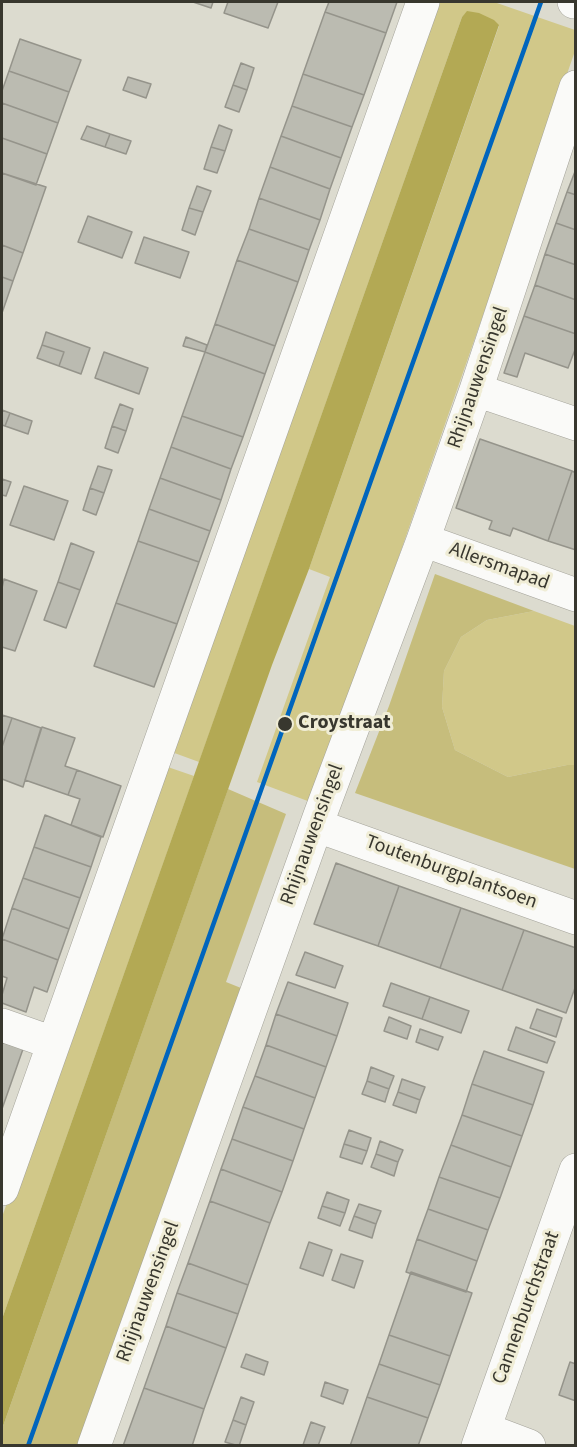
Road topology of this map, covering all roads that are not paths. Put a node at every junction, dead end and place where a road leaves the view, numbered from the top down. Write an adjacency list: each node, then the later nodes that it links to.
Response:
1 (423, 2): 10 (street)
2 (576, 87): 3 (street, Rhijnauwensingel)
3 (476, 390): 4 (street); 5 (street, Rhijnauwensingel)
4 (576, 424)
5 (423, 540): 6 (street, Allersmapad); 14 (street, Rhijnauwensingel)
6 (576, 595)
7 (326, 829): 8 (street, Toutenburgplantsoen)
8 (576, 918)
9 (2, 1025): 10 (street)
10 (53, 1043): 12 (street)
11 (576, 1170): 13 (street, Cannenburchstraat)
12 (2, 1189)
13 (481, 1437): 15 (street)
14 (94, 1446)
15 (529, 1446)

